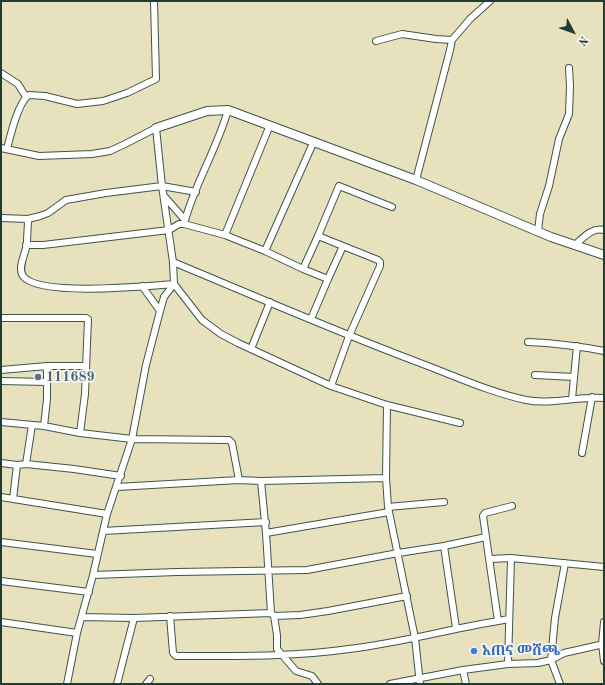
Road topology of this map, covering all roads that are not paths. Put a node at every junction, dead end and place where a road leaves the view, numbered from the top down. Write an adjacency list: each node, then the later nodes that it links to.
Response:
1 (154, 1): 7 (street)
2 (490, 1): 3 (street)
3 (452, 40): 4 (street); 13 (street)
4 (376, 41)
5 (569, 68): 23 (street)
6 (1, 73): 7 (street)
7 (26, 97): 12 (street)
8 (228, 110): 9 (street); 10 (street); 15 (street)
9 (270, 125): 11 (street); 24 (street)
10 (156, 128): 12 (street); 14 (street)
11 (314, 141): 13 (street); 29 (street)
12 (4, 149)
13 (416, 180): 23 (street)
14 (162, 186): 15 (street); 16 (street); 19 (street)
15 (196, 192): 20 (street)
16 (164, 196): 20 (street); 21 (street)
17 (392, 207): 25 (street)
18 (1, 218): 19 (street)
19 (28, 219): 26 (street)
20 (185, 222): 21 (street); 24 (street)
21 (169, 230): 26 (street); 31 (street)
22 (604, 230): 27 (street)
23 (538, 231): 27 (street)
24 (225, 235): 29 (street)
25 (318, 236): 28 (street); 32 (street)
26 (26, 245): 35 (street)
27 (575, 245): 30 (street)
28 (342, 246): 33 (street); 40 (street)
29 (265, 251): 32 (street)
30 (604, 255)
31 (173, 262): 34 (street); 36 (street)
32 (303, 269): 33 (street)
33 (328, 279): 39 (street)
34 (174, 284): 35 (street); 37 (street); 43 (street)
35 (142, 286): 37 (street)
36 (270, 302): 39 (street); 43 (street)
37 (160, 311): 62 (street)
38 (1, 318): 46 (street)
39 (310, 319): 40 (street)
40 (349, 336): 52 (street); 55 (street)
41 (528, 342): 42 (street)
42 (577, 346): 44 (street); 49 (street)
43 (251, 349): 52 (street)
44 (604, 351)
45 (47, 366): 46 (street); 47 (street); 51 (street)
46 (85, 366): 61 (street)
47 (1, 370)
48 (535, 375): 49 (street)
49 (574, 377): 55 (street)
50 (1, 381): 51 (street)
51 (47, 382): 60 (street)
52 (331, 386): 56 (street)
53 (592, 397): 54 (street); 55 (street); 63 (street)
54 (604, 398)
55 (572, 399)
56 (387, 405): 58 (street); 68 (street)
57 (1, 422): 59 (street)
58 (460, 423)
59 (32, 425): 60 (street); 65 (street)
60 (44, 426): 61 (street)
61 (80, 433): 62 (street)
62 (132, 439): 67 (street); 69 (street)
63 (582, 453)
64 (1, 463): 66 (street)
65 (26, 464): 66 (street); 67 (street)
66 (17, 465): 73 (street)
67 (120, 476): 71 (street)
68 (386, 478): 70 (street); 76 (street)
69 (239, 480): 70 (street); 71 (street)
70 (261, 481): 78 (street)
71 (117, 487): 77 (street)
72 (1, 497): 73 (street)
73 (13, 499): 77 (street)
74 (444, 502): 76 (street)
75 (512, 506): 81 (street)
76 (389, 509): 80 (street); 84 (street)
77 (107, 514): 79 (street)
78 (266, 522): 79 (street); 80 (street)
79 (103, 531): 85 (street)
80 (266, 533): 90 (street)
81 (486, 537): 83 (street); 87 (street)
82 (1, 542): 85 (street)
83 (444, 546): 84 (street); 103 (street)
84 (398, 553): 90 (street); 94 (street)
85 (97, 554): 91 (street)
86 (511, 558): 87 (street); 88 (street); 99 (street)
87 (490, 559): 100 (street)
88 (565, 563): 89 (street); 108 (street)
89 (604, 567)
90 (269, 571): 91 (street); 95 (street)
91 (93, 575): 93 (street)
92 (1, 581): 93 (street)
93 (89, 592): 97 (street)
94 (407, 596): 95 (street); 105 (street)
95 (272, 614): 96 (street); 107 (street)
96 (170, 616): 98 (street); 107 (street)
97 (82, 617): 98 (street); 104 (street)
98 (134, 618): 114 (street)
99 (509, 619): 100 (street); 110 (street)
100 (498, 621): 103 (street)
101 (1, 622): 104 (street)
102 (604, 622): 106 (street)
103 (456, 628): 105 (street)
104 (77, 633): 113 (street)
105 (415, 638): 107 (street); 112 (street)
106 (603, 644): 108 (street); 109 (street)
107 (282, 656): 115 (street)
108 (551, 660): 110 (street); 118 (street)
109 (604, 661)
110 (508, 664): 111 (street)
111 (463, 670): 112 (street); 117 (street)
112 (419, 681): 116 (street)
113 (67, 684)
114 (117, 684)
115 (318, 684)
116 (390, 684)
117 (466, 684)
118 (560, 684)

